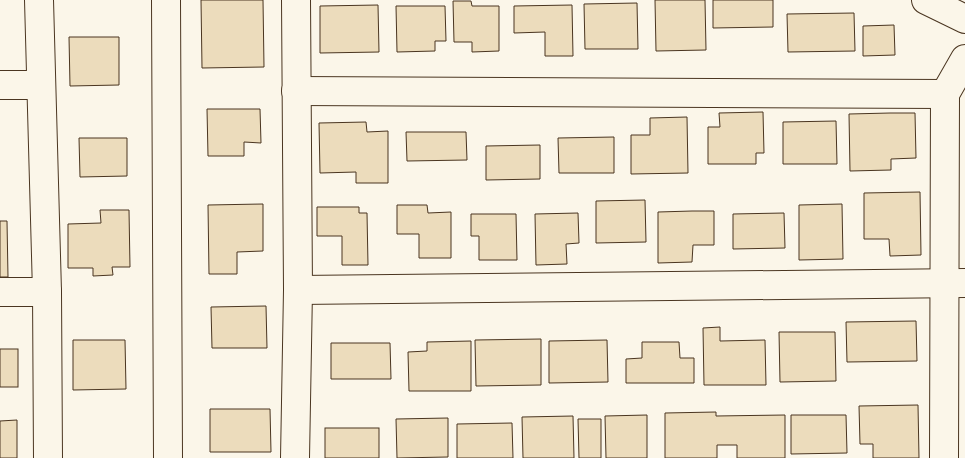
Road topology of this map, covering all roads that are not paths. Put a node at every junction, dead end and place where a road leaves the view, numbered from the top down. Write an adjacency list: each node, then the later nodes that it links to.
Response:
1 (39, 0): 8 (street)
2 (166, 0): 16 (street)
3 (296, 0): 9 (street)
4 (926, 0): 5 (street)
5 (965, 19)
6 (965, 59): 10 (street)
7 (0, 85): 8 (street)
8 (40, 85): 14 (street)
9 (296, 91): 10 (street); 12 (street)
10 (945, 94): 11 (street)
11 (955, 283): 12 (street); 18 (street)
12 (298, 290): 17 (street)
13 (0, 292): 14 (street)
14 (47, 292): 15 (street)
15 (48, 458)
16 (168, 458)
17 (295, 458)
18 (944, 458)

